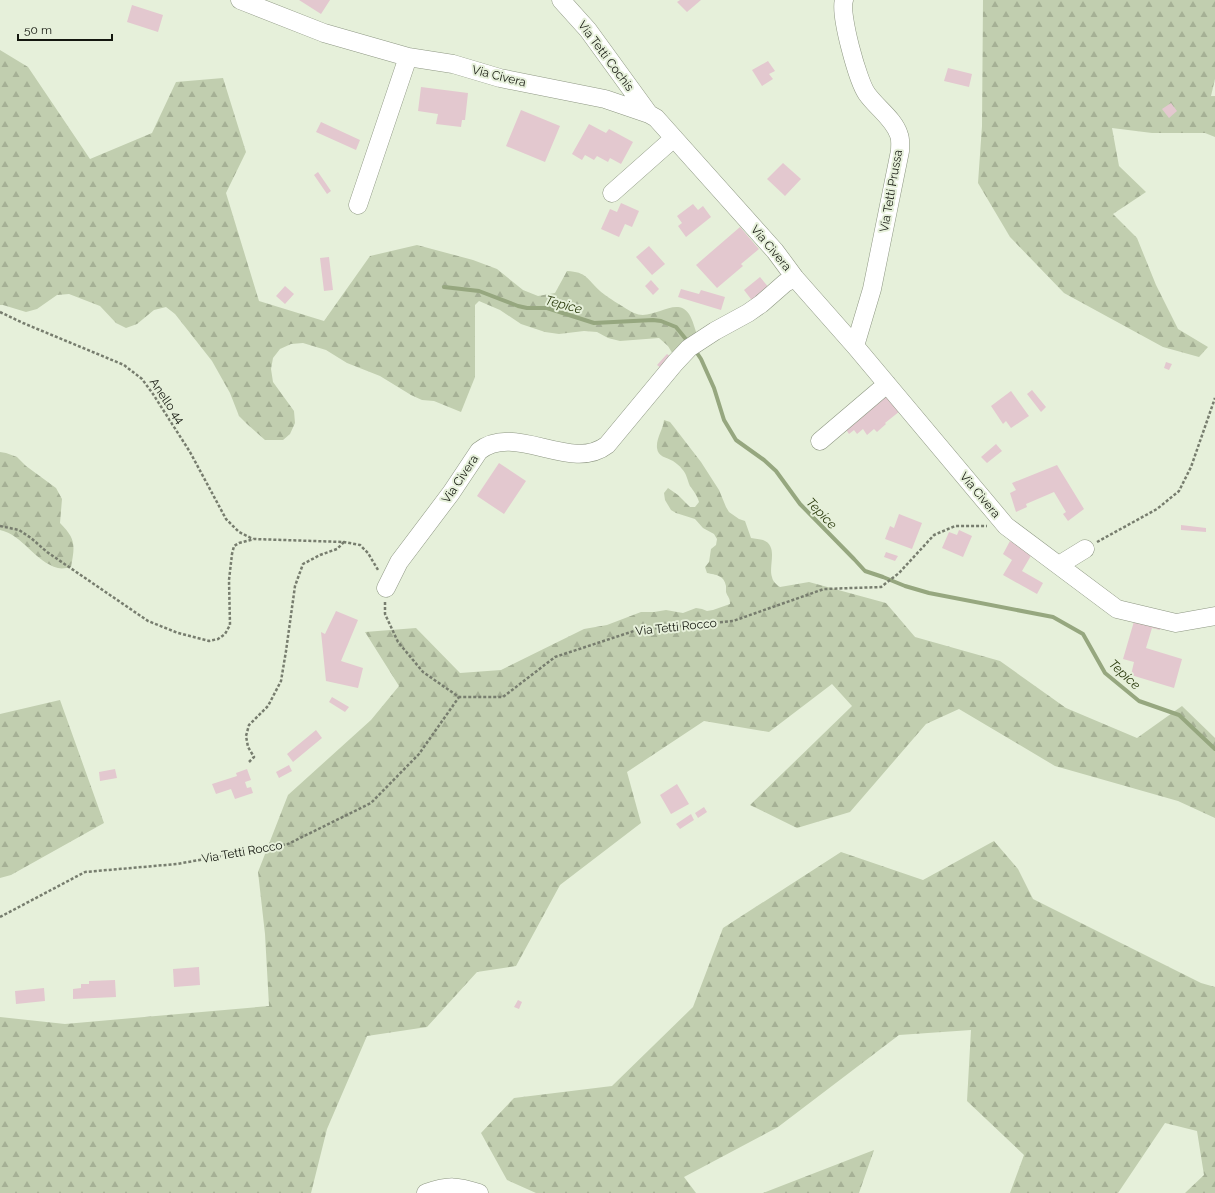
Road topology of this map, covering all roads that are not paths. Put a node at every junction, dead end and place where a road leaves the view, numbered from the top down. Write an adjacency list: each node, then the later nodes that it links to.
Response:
1 (240, 0): 4 (street, Via Civera)
2 (561, 0): 5 (street, Via Tetti Cochis)
3 (844, 0): 10 (street, Via Tetti Prussa)
4 (408, 57): 5 (street, Via Civera); 8 (street)
5 (649, 114): 6 (street, Via Civera)
6 (674, 138): 7 (street); 9 (street, Via Civera)
7 (612, 193)
8 (358, 205)
9 (795, 278): 10 (street, Via Civera); 15 (street, Via Civera)
10 (854, 346): 11 (street, Via Civera)
11 (887, 384): 12 (street); 14 (street, Via Civera)
12 (820, 441)
13 (1085, 550): 14 (street)
14 (1059, 565): 16 (street, Via Civera)
15 (386, 588)
16 (1215, 616)
17 (426, 1193): 18 (street)
18 (480, 1193)

